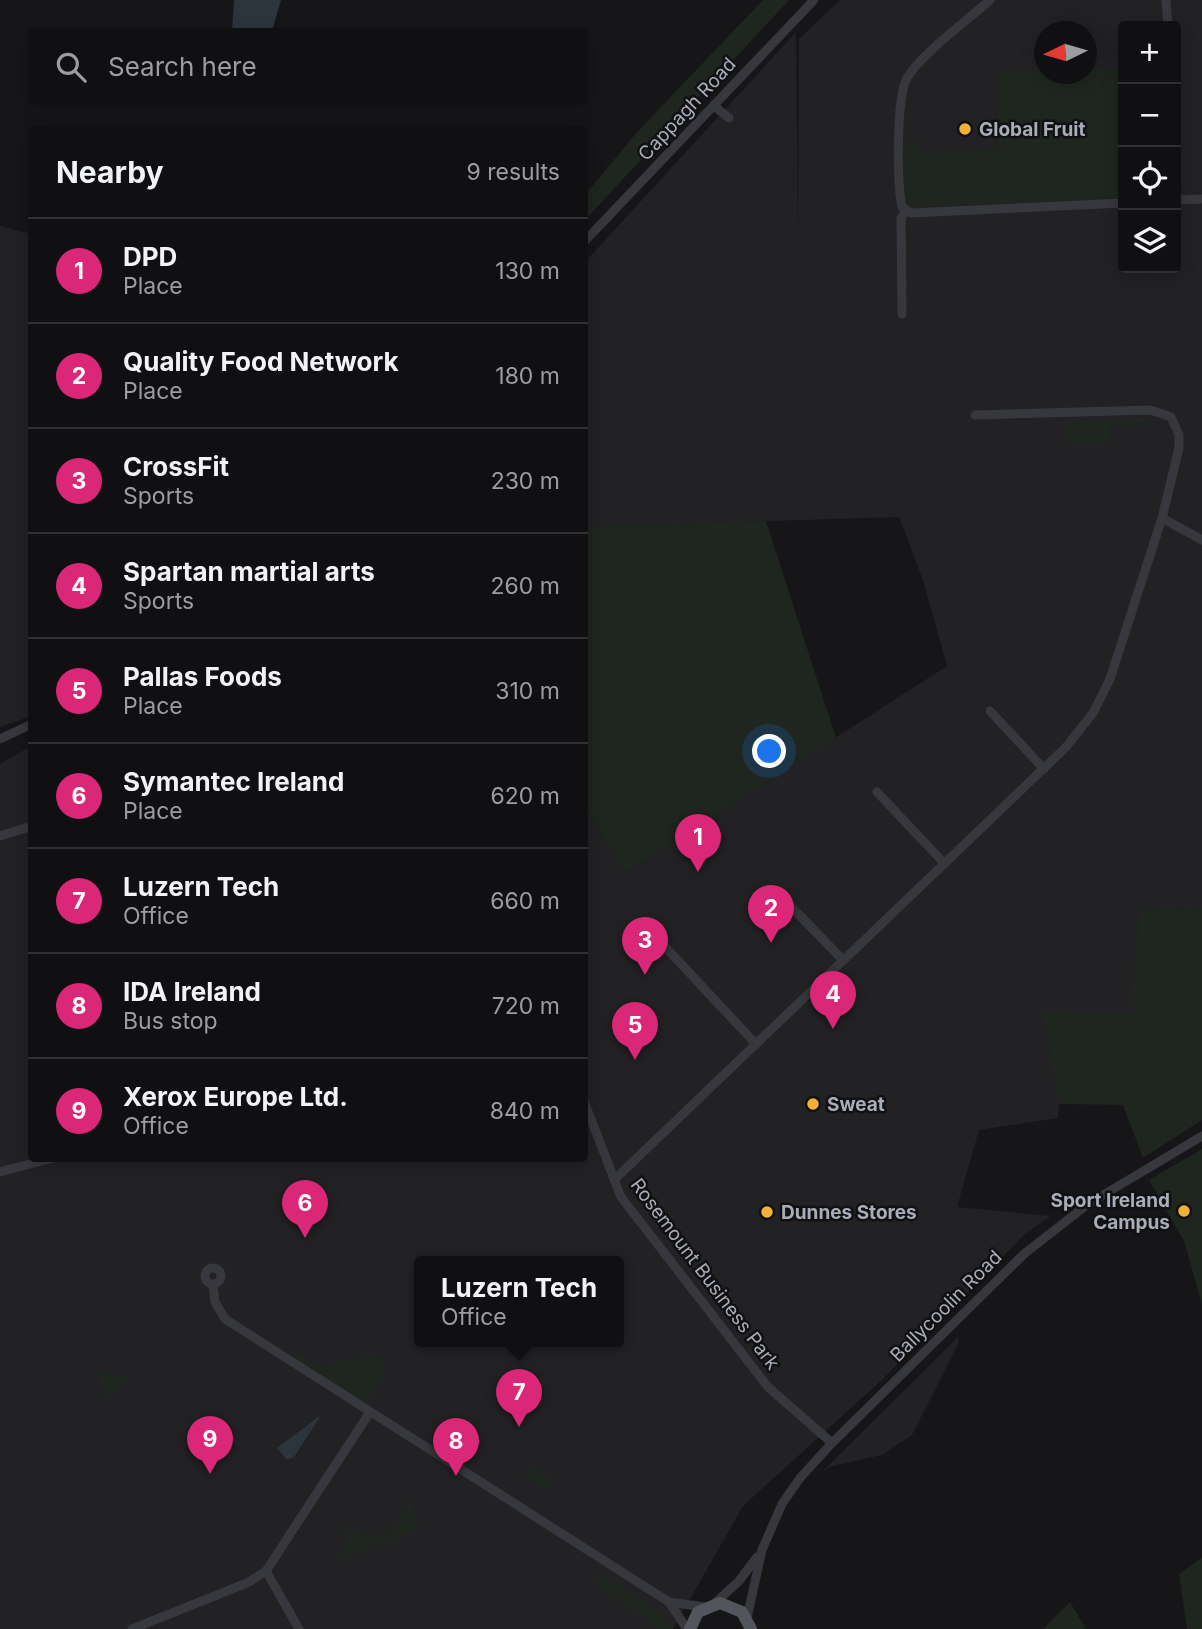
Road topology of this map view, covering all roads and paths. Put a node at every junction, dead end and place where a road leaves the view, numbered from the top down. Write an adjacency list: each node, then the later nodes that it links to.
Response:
1 (814, 0): 5 (street, Cappagh Road)
2 (990, 0): 10 (street)
3 (1166, 0): 4 (street)
4 (1168, 21)
5 (714, 106): 6 (street); 11 (street, Cappagh Road)
6 (729, 118)
7 (1202, 199): 8 (street)
8 (1181, 200)
9 (1118, 203): 10 (street)
10 (905, 212): 12 (street)
11 (588, 239)
12 (902, 314)
13 (975, 415): 14 (street, Rosemount Business Park)
14 (1162, 518): 15 (street); 19 (street, Rosemount Business Park)
15 (1202, 540)
16 (990, 711): 19 (street)
17 (28, 726): 18 (street)
18 (0, 739)
19 (1044, 769): 23 (street, Rosemount Business Park)
20 (877, 792): 23 (street)
21 (28, 827): 22 (street)
22 (0, 836)
23 (944, 863): 26 (street, Rosemount Business Park)
24 (775, 890): 26 (street)
25 (653, 934): 27 (street)
26 (842, 960): 27 (street, Rosemount Business Park)
27 (756, 1044): 32 (street, Rosemount Business Park)
28 (588, 1120): 32 (street, Rosemount Business Park)
29 (1202, 1136): 35 (street, Ballycoolin Road)
30 (38, 1162): 31 (street)
31 (0, 1172)
32 (614, 1180): 35 (street, Rosemount Business Park)
33 (213, 1284): 34 (street)
34 (370, 1412): 37 (street); 38 (street)
35 (832, 1443): 36 (street, Ballycoolin Road)
36 (762, 1550): 39 (street, Ballycoolin Road); 40 (street, Ballycoolin Road)
37 (266, 1571): 41 (street); 42 (street)
38 (669, 1602): 39 (street); 43 (street)
39 (709, 1605): 40 (main road); 43 (main road)
40 (749, 1623)
41 (132, 1629)
42 (299, 1629)
43 (688, 1629)

